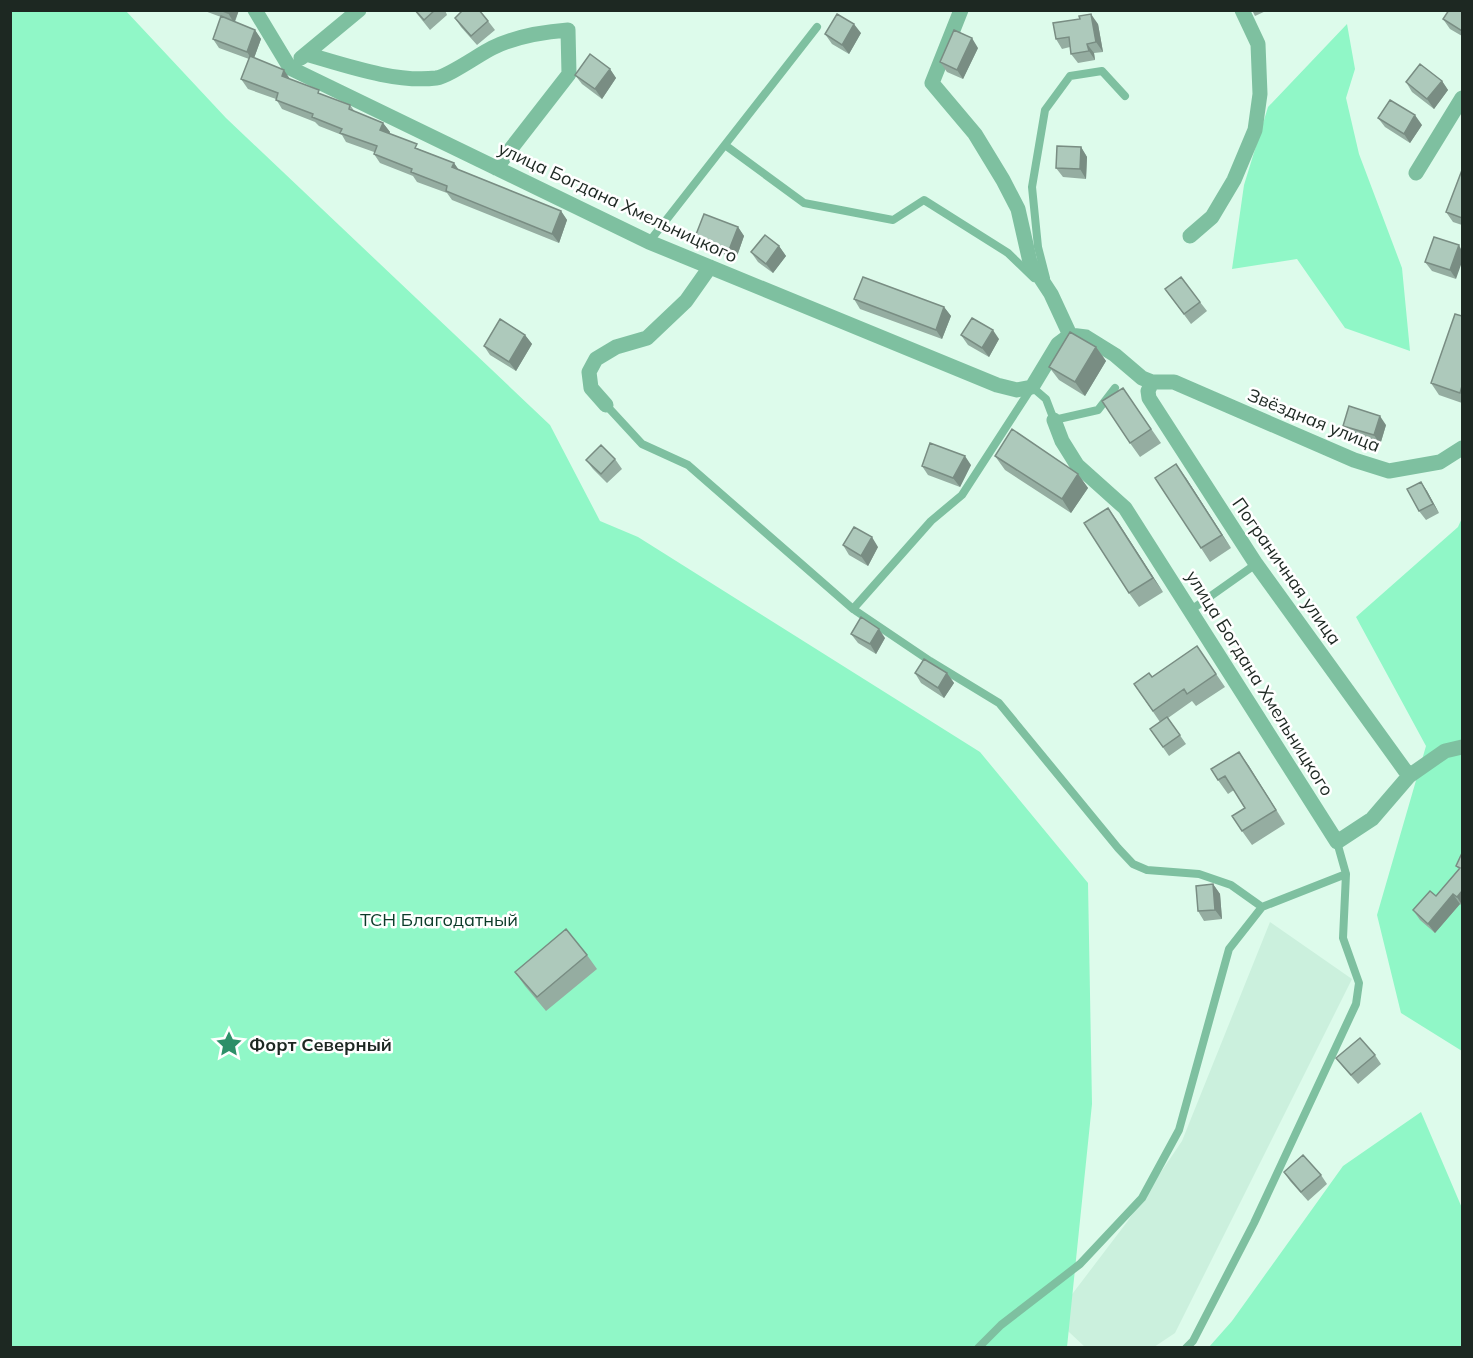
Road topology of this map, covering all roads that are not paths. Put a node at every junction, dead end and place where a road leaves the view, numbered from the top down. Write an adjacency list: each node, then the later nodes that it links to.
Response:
1 (255, 10): 7 (street)
2 (359, 10): 6 (street)
3 (961, 10): 16 (street)
4 (1242, 10): 13 (street)
5 (817, 27): 10 (lane)
6 (306, 54): 7 (street); 11 (street)
7 (290, 68): 11 (street, улица Богдана Хмельницкого)
8 (1125, 96): 16 (lane)
9 (1462, 98): 12 (street)
10 (725, 145): 14 (lane); 16 (lane)
11 (496, 168): 14 (street, улица Богдана Хмельницкого)
12 (1416, 173)
13 (1190, 236)
14 (649, 242): 15 (street, улица Богдана Хмельницкого)
15 (710, 267): 19 (street, улица Богдана Хмельницкого); 21 (street)
16 (1050, 294): 17 (street)
17 (1070, 335): 18 (street); 19 (street)
18 (1152, 382): 23 (street, Звёздная улица); 24 (street, Пограничная улица)
19 (1032, 387): 22 (lane); 25 (lane)
20 (1115, 388): 22 (lane)
21 (606, 405): 25 (lane)
22 (1054, 420): 26 (street, улица Богдана Хмельницкого)
23 (1462, 448)
24 (1256, 564): 26 (lane); 28 (street, Пограничная улица)
25 (853, 609): 31 (lane)
26 (1191, 610): 29 (street, улица Богдана Хмельницкого)
27 (1462, 747): 28 (street)
28 (1409, 776): 29 (street)
29 (1337, 842): 30 (lane)
30 (1346, 874): 31 (lane); 33 (lane)
31 (1262, 907): 32 (lane)
32 (978, 1347)
33 (1186, 1347)

